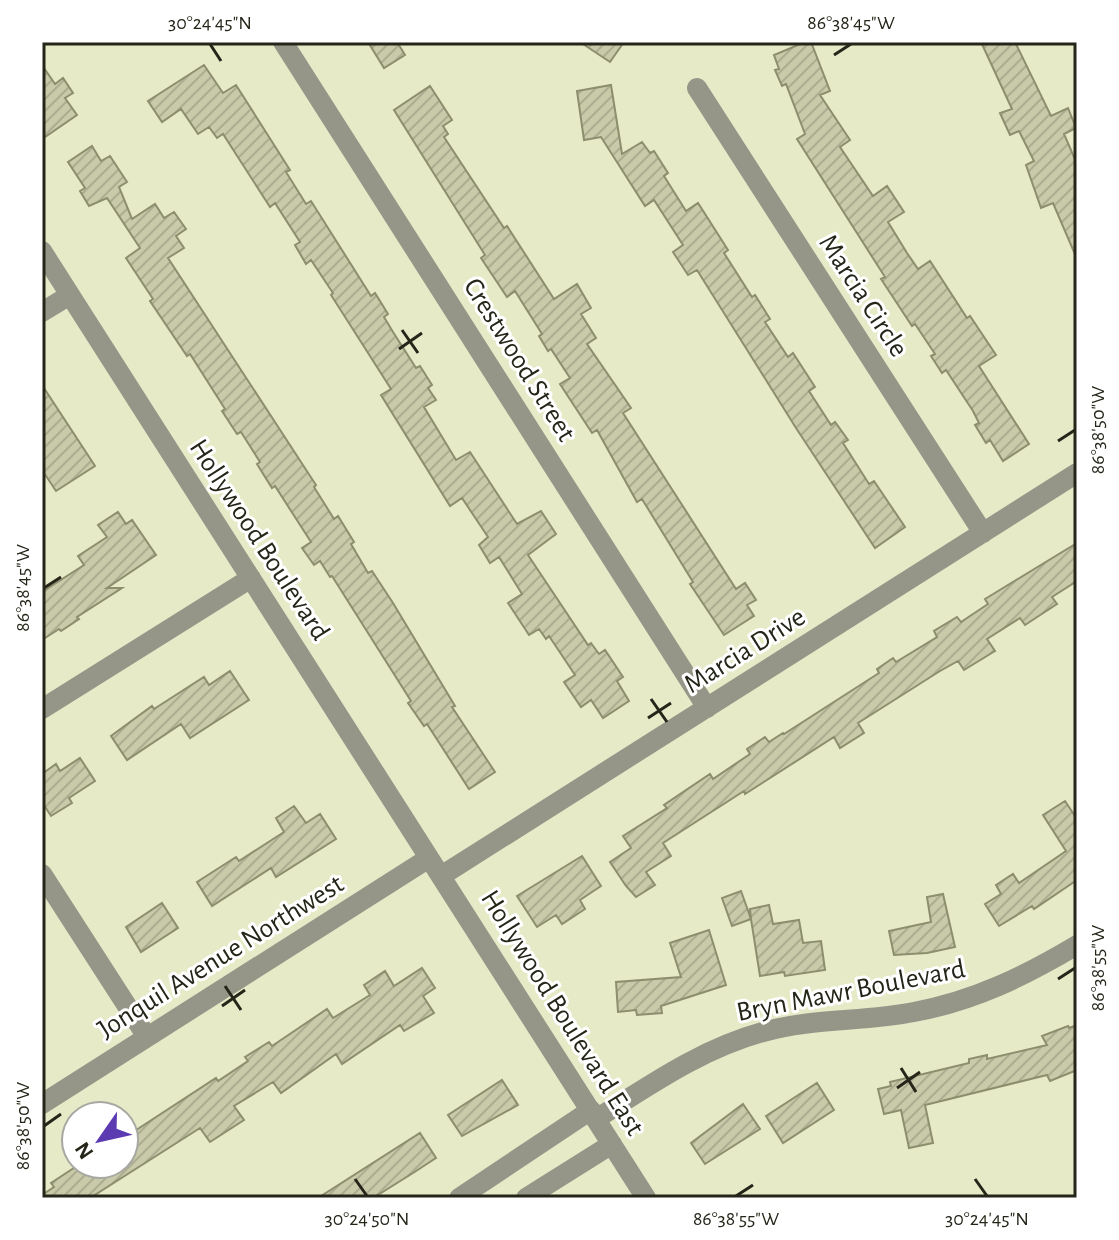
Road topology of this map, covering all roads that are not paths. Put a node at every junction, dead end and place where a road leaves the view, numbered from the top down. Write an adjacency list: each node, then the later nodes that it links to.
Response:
1 (283, 42): 9 (street, Crestwood Street)
2 (697, 88): 7 (street, Marcia Circle)
3 (42, 251): 4 (street, Hollywood Boulevard)
4 (70, 295): 5 (street); 8 (street, Hollywood Boulevard)
5 (42, 312)
6 (1077, 473): 7 (street, Marcia Drive)
7 (983, 533): 9 (street, Marcia Drive)
8 (251, 578): 10 (street); 11 (street, Hollywood Boulevard)
9 (707, 708): 13 (street, Marcia Drive)
10 (42, 709)
11 (429, 858): 13 (street, Hollywood Boulevard East); 15 (street, Jonquil Avenue Northwest)
12 (42, 874): 15 (street)
13 (441, 876): 17 (street, Hollywood Boulevard East)
14 (1077, 945): 17 (street, Bryn Mawr Boulevard)
15 (147, 1037): 16 (street, Jonquil Avenue Northwest)
16 (42, 1104)
17 (593, 1115): 18 (street, Hollywood Boulevard East); 19 (street, Bryn Mawr Boulevard)
18 (612, 1144): 20 (street); 21 (street, Hollywood Boulevard East)
19 (459, 1198)
20 (526, 1198)
21 (646, 1198)

